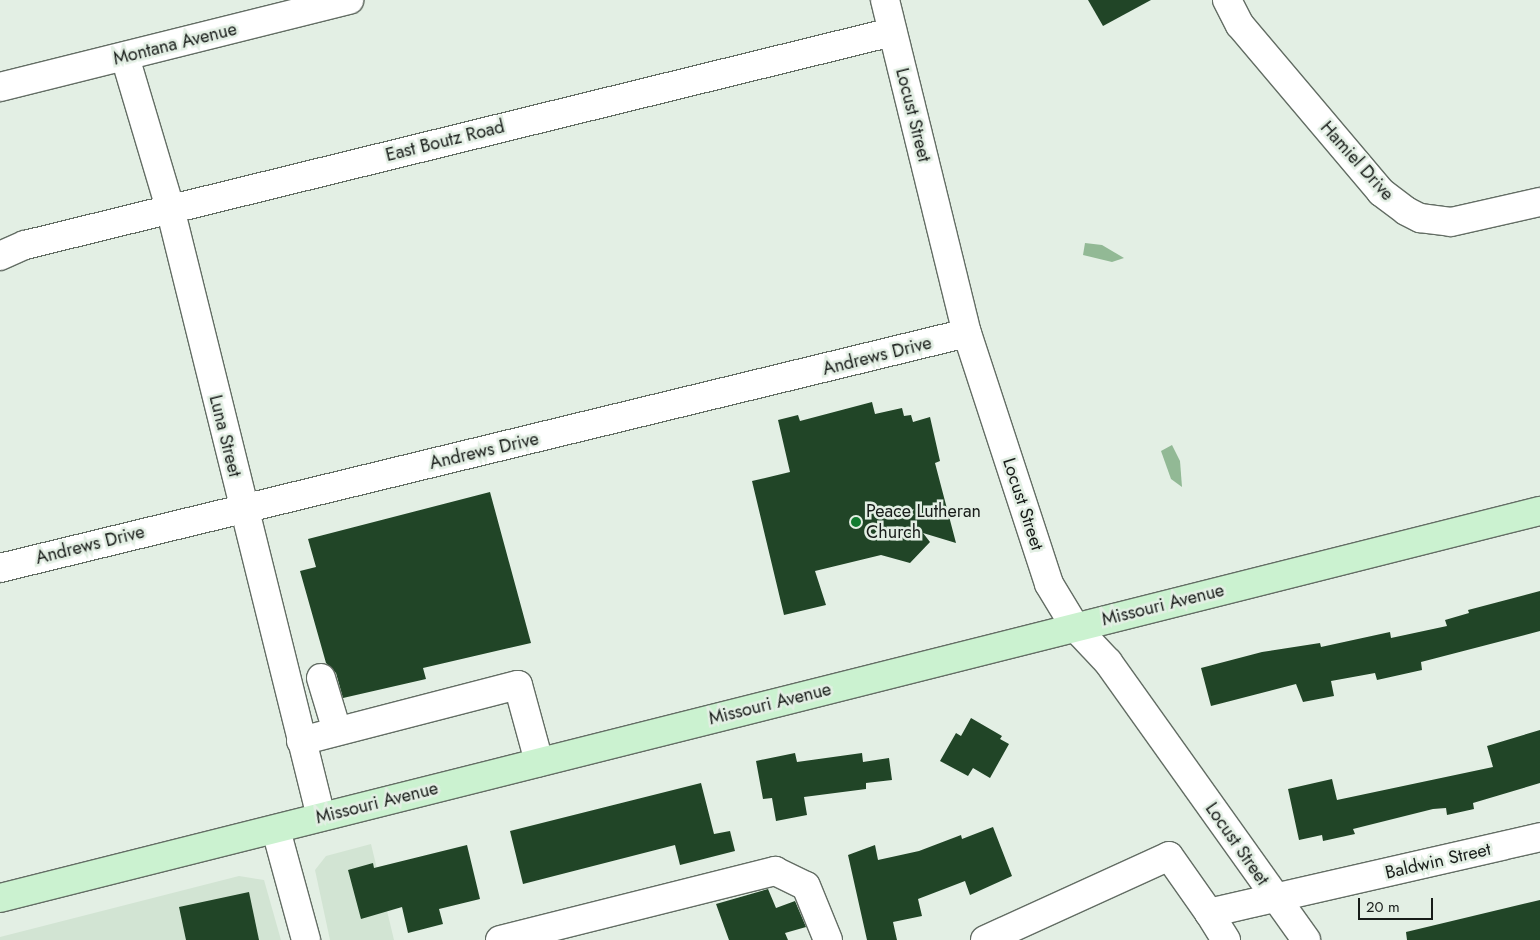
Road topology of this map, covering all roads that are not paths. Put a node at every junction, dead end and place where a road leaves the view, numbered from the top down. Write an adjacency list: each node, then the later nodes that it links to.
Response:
1 (349, 0): 5 (street, Montana Avenue)
2 (885, 0): 4 (street, Locust Street)
3 (1227, 0): 7 (street, Hamiel Drive)
4 (892, 32): 8 (street, East Boutz Road); 10 (street, Locust Street)
5 (125, 57): 6 (street, Montana Avenue); 8 (street, Luna Street)
6 (0, 87)
7 (1540, 202)
8 (170, 208): 9 (street, East Boutz Road); 11 (street, Luna Street)
9 (0, 256)
10 (967, 334): 11 (street, Andrews Drive); 14 (street, Locust Street)
11 (242, 507): 13 (street, Andrews Drive); 17 (street, Luna Street)
12 (1540, 511): 14 (main road, Missouri Avenue)
13 (0, 568)
14 (1076, 627): 18 (main road, Missouri Avenue); 23 (street, Locust Street)
15 (321, 678): 16 (street)
16 (336, 731): 17 (street); 18 (street)
17 (302, 740): 19 (street, Luna Street)
18 (539, 762): 19 (main road, Missouri Avenue)
19 (321, 817): 20 (main road, Missouri Avenue)
20 (276, 830): 22 (main road, Missouri Avenue); 26 (street)
21 (1540, 837): 23 (street, Baldwin Street)
22 (0, 898)
23 (1277, 899): 24 (street, Baldwin Street); 31 (street, Locust Street)
24 (1209, 913): 29 (street); 30 (street)
25 (561, 933): 27 (street); 28 (street)
26 (306, 940)
27 (500, 940)
28 (828, 940)
29 (985, 940)
30 (1226, 940)
31 (1306, 940)

